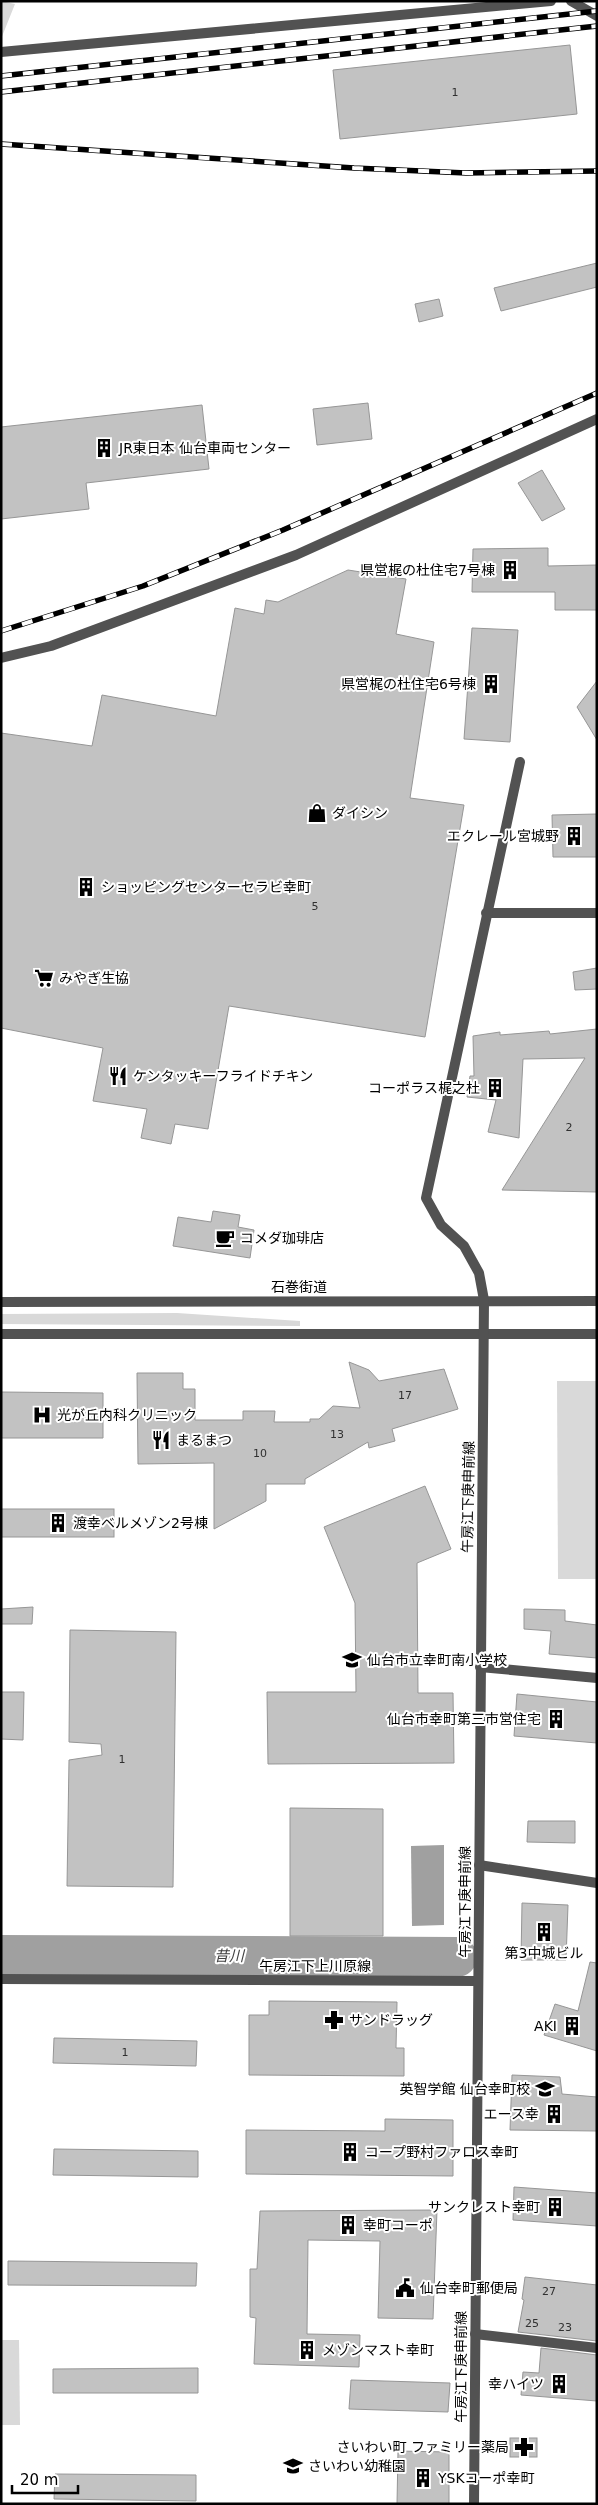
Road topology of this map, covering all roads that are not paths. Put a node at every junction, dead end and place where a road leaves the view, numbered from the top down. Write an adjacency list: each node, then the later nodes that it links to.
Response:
1 (551, 1): 4 (street)
2 (571, 1): 3 (street)
3 (597, 16)
4 (1, 52)
5 (597, 419): 6 (street)
6 (1, 658)
7 (520, 762): 8 (street, 午房江下庚申前線)
8 (486, 913): 9 (street); 10 (street, 午房江下庚申前線)
9 (597, 913)
10 (484, 1300): 11 (street, 石巻街道); 12 (street, 石巻街道); 15 (street, 午房江下庚申前線)
11 (597, 1301)
12 (1, 1302)
13 (1, 1334): 15 (street)
14 (597, 1334): 15 (street)
15 (484, 1335): 16 (street, 午房江下庚申前線)
16 (480, 1668): 17 (street); 18 (street, 午房江下庚申前線)
17 (597, 1678)
18 (479, 1865): 19 (street); 21 (street, 午房江下庚申前線)
19 (597, 1883)
20 (1, 1979): 21 (street, 午房江下上川原線)
21 (478, 1981): 22 (street, 午房江下庚申前線)
22 (475, 2334): 23 (street); 24 (street, 午房江下庚申前線)
23 (597, 2348)
24 (474, 2504)

